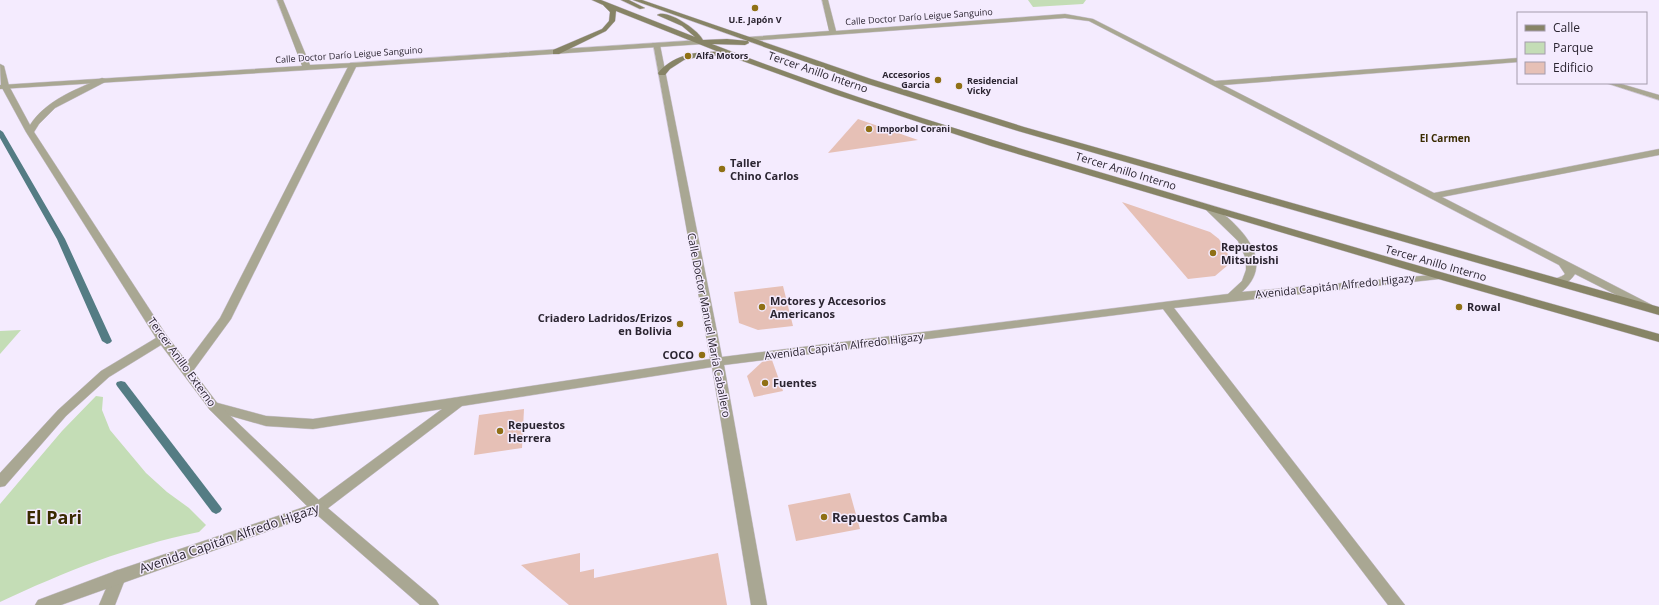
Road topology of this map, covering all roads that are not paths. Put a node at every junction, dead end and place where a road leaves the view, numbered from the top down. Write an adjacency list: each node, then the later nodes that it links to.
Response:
1 (280, 0): 17 (street)
2 (595, 0): 6 (main road, Tercer Anillo Interno)
3 (624, 0): 9 (main road)
4 (636, 0): 8 (main road, Tercer Anillo Interno)
5 (825, 0): 7 (street)
6 (605, 4): 9 (main road, Tercer Anillo Interno); 11 (main road)
7 (833, 33): 8 (street, Calle Doctor Darío Leigue Sanguino); 20 (street, Calle Doctor Darío Leigue Sanguino)
8 (749, 39): 14 (main road, Tercer Anillo Interno)
9 (700, 42): 10 (street, Calle Doctor Darío Leigue Sanguino); 12 (main road, Tercer Anillo Interno); 14 (main road)
10 (656, 45): 11 (street, Calle Doctor Darío Leigue Sanguino); 18 (street, Calle Doctor Manuel María Caballero)
11 (556, 52): 15 (street, Calle Doctor Darío Leigue Sanguino)
12 (731, 54): 18 (main road); 27 (main road, Tercer Anillo Interno)
13 (1517, 60): 20 (street)
14 (820, 64): 30 (main road, Tercer Anillo Interno)
15 (353, 65): 17 (street, Calle Doctor Darío Leigue Sanguino); 37 (street)
16 (0, 66): 22 (street, Tercer Anillo Externo)
17 (307, 68): 19 (street, Calle Doctor Darío Leigue Sanguino)
18 (662, 73): 36 (street, Calle Doctor Manuel María Caballero)
19 (105, 80): 22 (street, Calle Doctor Darío Leigue Sanguino); 24 (street)
20 (1215, 83): 26 (street, Calle Doctor Darío Leigue Sanguino)
21 (1613, 84): 23 (street)
22 (2, 87): 24 (street, Tercer Anillo Externo)
23 (1659, 98)
24 (30, 132): 35 (street, Tercer Anillo Externo)
25 (1659, 152): 26 (street)
26 (1434, 196): 28 (street, Calle Doctor Darío Leigue Sanguino)
27 (1209, 208): 29 (main road, Tercer Anillo Interno); 31 (street, Avenida Capitán Alfredo Higazy)
28 (1559, 260): 30 (street); 33 (street, Calle Doctor Darío Leigue Sanguino)
29 (1439, 276): 31 (street, Avenida Capitán Alfredo Higazy); 34 (main road, Tercer Anillo Interno)
30 (1557, 282): 33 (main road, Tercer Anillo Interno)
31 (1231, 297): 32 (street, Avenida Capitán Alfredo Higazy)
32 (1166, 305): 36 (street, Avenida Capitán Alfredo Higazy); 47 (street)
33 (1656, 310)
34 (1659, 338)
35 (163, 339): 37 (street, Tercer Anillo Externo); 40 (street)
36 (717, 362): 38 (street, Avenida Capitán Alfredo Higazy); 46 (street, Calle Doctor Manuel María Caballero)
37 (187, 371): 39 (street, Tercer Anillo Externo)
38 (458, 403): 39 (street, Avenida Capitán Alfredo Higazy); 41 (street, Avenida Capitán Alfredo Higazy)
39 (214, 407): 41 (street, Tercer Anillo Externo)
40 (0, 482)
41 (318, 508): 42 (street, Avenida Capitán Alfredo Higazy); 45 (street, Tercer Anillo Externo)
42 (118, 576): 43 (street, Avenida Capitán Alfredo Higazy); 44 (street)
43 (44, 605)
44 (107, 605)
45 (431, 605)
46 (759, 605)
47 (1397, 605)

